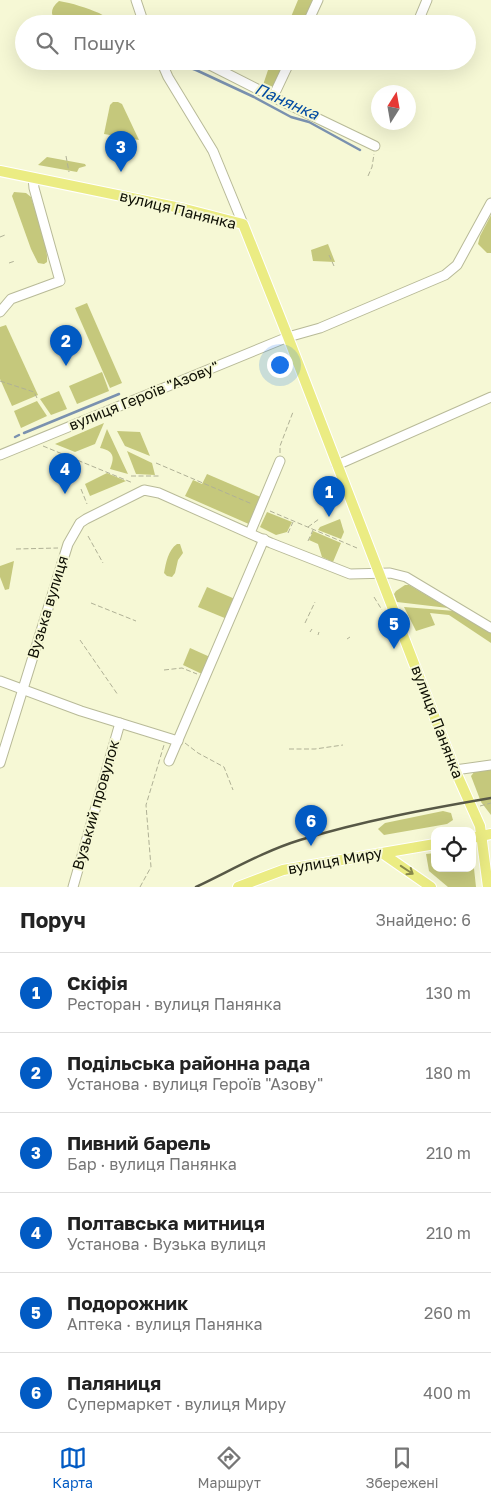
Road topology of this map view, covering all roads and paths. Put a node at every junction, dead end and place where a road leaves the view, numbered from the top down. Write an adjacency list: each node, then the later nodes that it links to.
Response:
1 (136, 0): 4 (street)
2 (318, 0): 5 (street)
3 (427, 0): 6 (street)
4 (141, 15)
5 (311, 15)
6 (421, 15)
7 (165, 70): 18 (street)
8 (220, 70): 10 (street)
9 (286, 70): 10 (street)
10 (273, 97): 11 (street)
11 (375, 146): 15 (path)
12 (66, 156): 14 (path)
13 (0, 171): 16 (main road, вулиця Панянка)
14 (69, 172)
15 (368, 176)
16 (33, 178): 18 (main road, вулиця Панянка); 25 (street)
17 (491, 203): 26 (street, вулиця Героїв "Азову")
18 (243, 224): 26 (main road, вулиця Панянка)
19 (5, 236): 20 (path)
20 (0, 237)
21 (329, 255): 24 (path)
22 (15, 261): 23 (path)
23 (8, 263)
24 (334, 266)
25 (0, 312)
26 (288, 337): 32 (street, вулиця Героїв "Азову"); 34 (main road, вулиця Панянка)
27 (0, 381): 29 (path)
28 (491, 397): 34 (street)
29 (37, 398)
30 (293, 412): 33 (path)
31 (42, 446): 37 (path)
32 (0, 455)
33 (280, 461): 44 (street)
34 (337, 465): 52 (main road, вулиця Панянка)
35 (131, 476): 36 (path)
36 (161, 476)
37 (134, 483)
38 (81, 489): 39 (path)
39 (87, 504)
40 (319, 519): 42 (path)
41 (294, 521): 45 (path)
42 (307, 527)
43 (313, 529): 48 (path)
44 (250, 533): 47 (street); 70 (street, Вузька вулиця)
45 (288, 533)
46 (88, 536): 51 (path)
47 (264, 539): 52 (street); 68 (street)
48 (308, 541)
49 (58, 548): 50 (path)
50 (16, 549)
51 (103, 563)
52 (378, 573): 59 (street); 80 (main road, вулиця Панянка)
53 (374, 597): 56 (path)
54 (315, 602): 58 (path)
55 (91, 603): 57 (path)
56 (382, 610)
57 (136, 621)
58 (305, 623)
59 (491, 628)
60 (312, 629): 61 (path)
61 (310, 632)
62 (319, 632): 63 (path)
63 (318, 635)
64 (350, 637): 65 (path)
65 (347, 639)
66 (80, 640): 71 (path)
67 (164, 670): 68 (path)
68 (204, 678): 74 (street)
69 (0, 681): 70 (street)
70 (23, 690): 72 (street); 78 (street, Вузька вулиця)
71 (118, 694)
72 (120, 723): 73 (street); 87 (street, Вузький провулок)
73 (166, 737): 74 (street); 88 (path)
74 (178, 741): 77 (street); 81 (path)
75 (343, 745): 76 (path)
76 (289, 749)
77 (169, 761)
78 (0, 763)
79 (491, 764): 80 (street)
80 (455, 770): 84 (main road, вулиця Панянка)
81 (233, 790)
82 (491, 803): 83 (path)
83 (479, 806)
84 (482, 836): 91 (main road, вулиця Панянка)
85 (431, 845): 86 (main road, вулиця Миру)
86 (382, 853): 89 (main road, вулиця Миру); 90 (main road, one-way to 90)
87 (73, 887)
88 (140, 887)
89 (238, 887)
90 (432, 887)
91 (488, 887)

